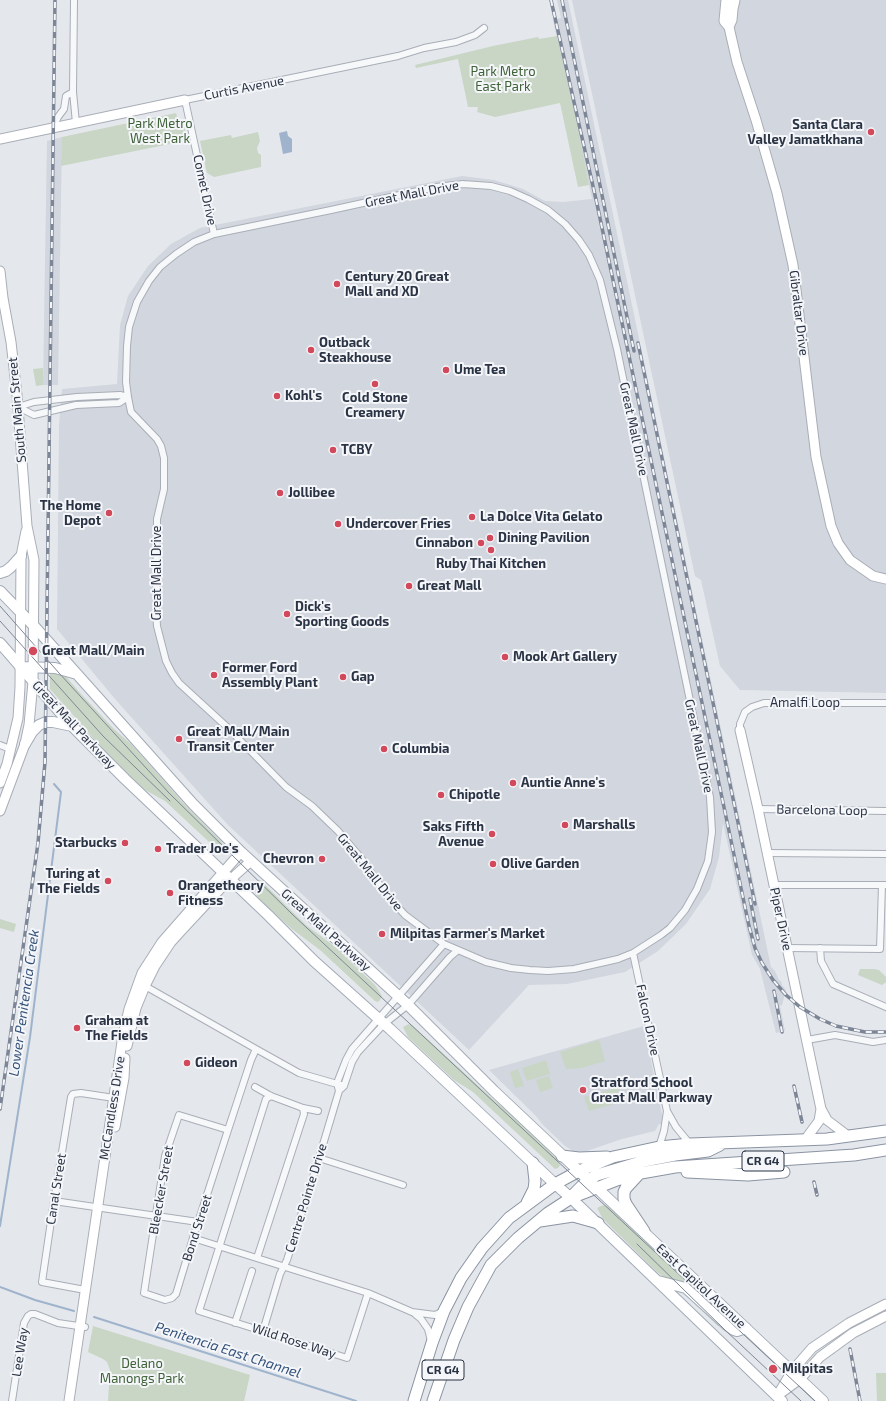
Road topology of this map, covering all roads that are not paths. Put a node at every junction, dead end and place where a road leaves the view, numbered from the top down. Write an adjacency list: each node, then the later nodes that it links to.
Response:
1 (74, 0): 6 (street)
2 (726, 0): 4 (main road, Gibraltar Drive)
3 (735, 0): 4 (main road, Gibraltar Drive)
4 (729, 27): 18 (main road, Gibraltar Drive)
5 (484, 28): 7 (street, Curtis Avenue)
6 (73, 92): 8 (street); 9 (street)
7 (185, 100): 8 (main road, Curtis Avenue); 11 (street, Comet Drive)
8 (76, 124): 9 (main road, Curtis Avenue)
9 (53, 128): 10 (main road, Curtis Avenue)
10 (0, 139)
11 (214, 234): 13 (street, Great Mall Drive); 49 (street, Great Mall Drive)
12 (0, 272): 14 (main road, South Main Street)
13 (128, 397): 14 (street); 14 (street); 45 (street, Great Mall Drive)
14 (18, 407): 15 (main road, South Main Street)
15 (27, 526): 16 (main road, South Main Street); 21 (main road, South Main Street)
16 (21, 556): 17 (main road); 20 (main road, South Main Street)
17 (0, 573)
18 (886, 579)
19 (0, 591): 20 (main road, Great Mall Parkway)
20 (20, 612): 21 (main road, Great Mall Parkway); 23 (main road, South Main Street)
21 (34, 626): 24 (main road, South Main Street); 25 (main road, Great Mall Parkway)
22 (0, 643): 23 (main road, Great Mall Parkway)
23 (20, 667): 24 (main road); 26 (main road, Great Mall Parkway); 32 (main road, South Main Street)
24 (34, 667): 25 (main road); 26 (main road, South Main Street)
25 (76, 674): 37 (main road, Great Mall Parkway)
26 (33, 682): 28 (main road, Great Mall Parkway); 30 (main road, South Main Street)
27 (886, 703): 29 (street, Amalfi Loop)
28 (72, 726): 30 (main road); 41 (main road, Great Mall Parkway)
29 (740, 730): 34 (main road, Piper Drive)
30 (25, 744): 35 (main road, South Main Street)
31 (0, 745): 32 (street)
32 (10, 749): 33 (main road, South Main Street)
33 (0, 783)
34 (758, 810): 36 (street, Barcelona Loop); 38 (main road, Piper Drive)
35 (0, 811)
36 (886, 811)
37 (241, 852): 40 (main road, Great Mall Parkway); 41 (main road, McCandless Drive)
38 (767, 853): 39 (street); 42 (main road, Piper Drive)
39 (886, 854)
40 (251, 861): 41 (main road, McCandless Drive); 51 (main road, Great Mall Parkway)
41 (227, 876): 50 (main road, McCandless Drive); 54 (main road, Great Mall Parkway); 63 (main road, McCandless Drive)
42 (774, 885): 43 (street); 46 (main road, Piper Drive)
43 (884, 886): 44 (street)
44 (884, 914): 47 (street)
45 (444, 944): 48 (street, Great Mall Drive); 51 (street)
46 (787, 948): 47 (street); 55 (main road, Piper Drive)
47 (820, 948): 53 (street)
48 (457, 951): 49 (street, Great Mall Drive); 52 (street)
49 (633, 953): 67 (street, Falcon Drive)
50 (145, 986): 57 (street); 91 (main road, McCandless Drive)
51 (398, 996): 52 (main road, Great Mall Parkway); 54 (street)
52 (408, 1005): 54 (street); 76 (main road, Great Mall Parkway)
53 (886, 1007)
54 (381, 1021): 58 (street); 59 (street); 79 (main road, Great Mall Parkway)
55 (807, 1040): 56 (street); 65 (main road, Piper Drive)
56 (886, 1040)
57 (256, 1049): 58 (street); 68 (street, Bond Street)
58 (337, 1083): 59 (street); 61 (street, Centre Pointe Drive)
59 (344, 1086): 61 (street)
60 (254, 1087): 62 (street)
61 (338, 1091): 78 (street, Centre Pointe Drive)
62 (271, 1096): 64 (street); 98 (street)
63 (114, 1098): 89 (street, Canal Street); 91 (main road, McCandless Drive)
64 (303, 1108): 66 (street); 99 (street)
65 (821, 1109): 70 (main road, Piper Drive); 71 (main road)
66 (318, 1111)
67 (667, 1111): 73 (street, Falcon Drive); 74 (street, Falcon Drive)
68 (228, 1130): 92 (street, Bleecker Street); 93 (street, Bond Street)
69 (886, 1131): 70 (highway, CR G4)
70 (848, 1136): 71 (highway, CR G4)
71 (805, 1140): 72 (highway, CR G4)
72 (726, 1142): 73 (highway, CR G4); 84 (highway)
73 (690, 1144): 74 (highway, CR G4)
74 (659, 1147): 77 (highway, CR G4)
75 (886, 1150): 80 (highway, CR G4)
76 (562, 1156): 77 (highway); 81 (main road, Great Mall Parkway)
77 (613, 1157): 81 (highway, CR G4)
78 (319, 1158): 86 (street); 100 (street, Centre Pointe Drive)
79 (533, 1163): 85 (main road, Great Mall Parkway); 90 (highway)
80 (658, 1170): 82 (highway); 83 (highway, CR G4)
81 (579, 1171): 84 (main road, East Capitol Avenue); 85 (highway, CR G4)
82 (784, 1172)
83 (640, 1173): 87 (highway, CR G4); 96 (highway)
84 (588, 1180): 87 (main road, East Capitol Avenue); 88 (highway)
85 (555, 1184): 88 (main road, Great Mall Parkway); 90 (highway, CR G4)
86 (403, 1186)
87 (597, 1188): 88 (highway, CR G4); 96 (main road, East Capitol Avenue)
88 (571, 1198): 94 (highway, CR G4); 95 (main road, East Capitol Avenue)
89 (54, 1201): 91 (street); 103 (street, Canal Street)
90 (526, 1205): 107 (highway, CR G4)
91 (100, 1208): 92 (street); 103 (main road, McCandless Drive); 111 (main road, McCandless Drive)
92 (156, 1216): 93 (street); 104 (street, Bleecker Street)
93 (198, 1222): 97 (street, Bond Street)
94 (538, 1222): 95 (highway); 122 (highway, CR G4)
95 (598, 1223): 102 (main road, East Capitol Avenue)
96 (644, 1232): 112 (main road, East Capitol Avenue)
97 (193, 1238): 98 (street); 104 (street, Bond Street)
98 (219, 1246): 99 (street); 110 (street, Wild Rose Way)
99 (257, 1258): 100 (street)
100 (284, 1267): 105 (street, Centre Pointe Drive); 113 (street)
101 (252, 1271): 110 (street)
102 (658, 1281): 112 (main road); 117 (main road, East Capitol Avenue)
103 (85, 1290): 111 (main road, McCandless Drive)
104 (144, 1293)
105 (368, 1293): 108 (street, Centre Pointe Drive); 113 (street, Wild Rose Way)
106 (886, 1304): 115 (main road)
107 (444, 1311): 108 (street, Centre Pointe Drive); 114 (highway, CR G4)
108 (412, 1312): 114 (street, Centre Pointe Drive)
109 (886, 1316): 116 (main road)
110 (235, 1323): 113 (street, Wild Rose Way)
111 (82, 1327): 118 (street, Lee Way); 119 (main road, McCandless Drive); 120 (main road, McCandless Drive)
112 (746, 1328): 115 (main road, East Capitol Avenue)
113 (263, 1331)
114 (432, 1343): 121 (highway, CR G4)
115 (792, 1371): 116 (main road, East Capitol Avenue); 117 (main road)
116 (800, 1379): 117 (main road); 123 (main road, East Capitol Avenue)
117 (780, 1399)
118 (12, 1401)
119 (69, 1401)
120 (74, 1401)
121 (414, 1401)
122 (433, 1401)
123 (823, 1401)

